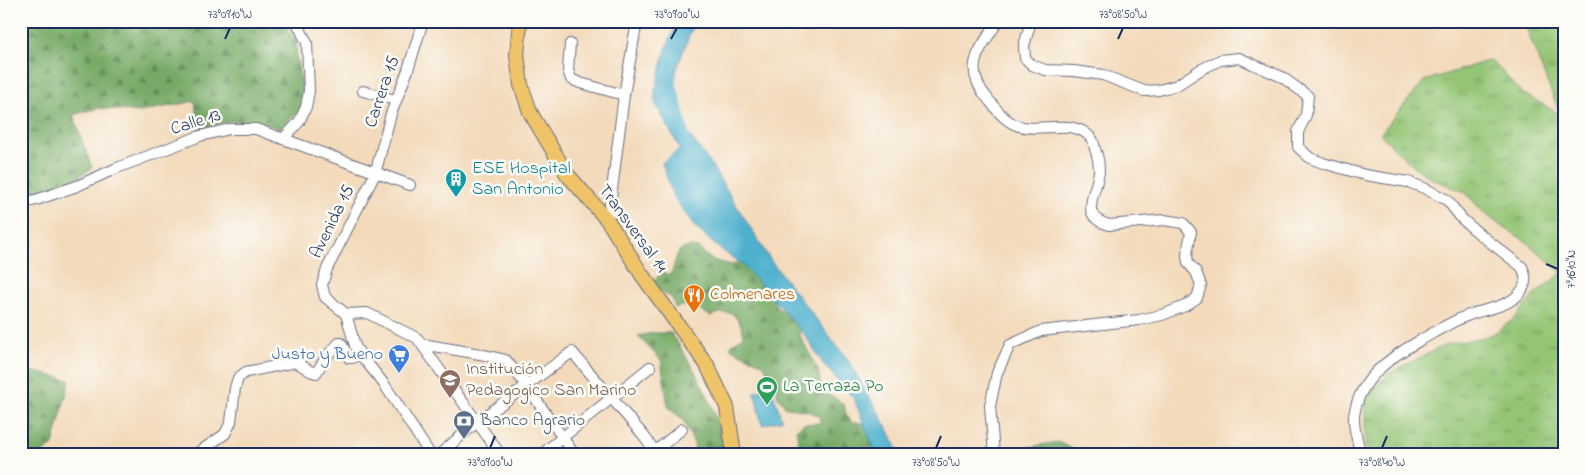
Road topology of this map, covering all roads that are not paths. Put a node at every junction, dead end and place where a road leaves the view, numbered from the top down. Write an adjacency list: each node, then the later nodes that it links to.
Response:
1 (296, 21): 12 (street)
2 (411, 21): 7 (street)
3 (520, 21): 16 (highway, Transversal 14)
4 (998, 21): 34 (street)
5 (1031, 21): 35 (street)
6 (634, 22): 10 (street)
7 (422, 23): 11 (street, Carrera 15)
8 (570, 44): 10 (street)
9 (363, 91): 11 (street)
10 (624, 95): 16 (street)
11 (396, 100): 13 (street, Carrera 15)
12 (283, 139): 13 (street, Calle 13); 15 (street, Calle 13)
13 (375, 174): 14 (street, Calle 13); 17 (street, Avenida 15)
14 (410, 186)
15 (21, 203)
16 (608, 220): 33 (highway, Transversal 14)
17 (346, 314): 18 (street); 19 (street)
18 (422, 344): 21 (street); 23 (street)
19 (360, 354): 27 (street); 28 (street)
20 (650, 367): 22 (street)
21 (526, 385): 22 (street); 23 (street); 25 (street)
22 (611, 397): 25 (street); 26 (street)
23 (477, 422): 29 (street); 30 (street)
24 (682, 429): 26 (street)
25 (562, 438): 31 (street); 32 (street)
26 (655, 453)
27 (196, 454)
28 (430, 454)
29 (440, 454)
30 (500, 454)
31 (542, 454)
32 (574, 454)
33 (734, 454)
34 (994, 454)
35 (1360, 454)

